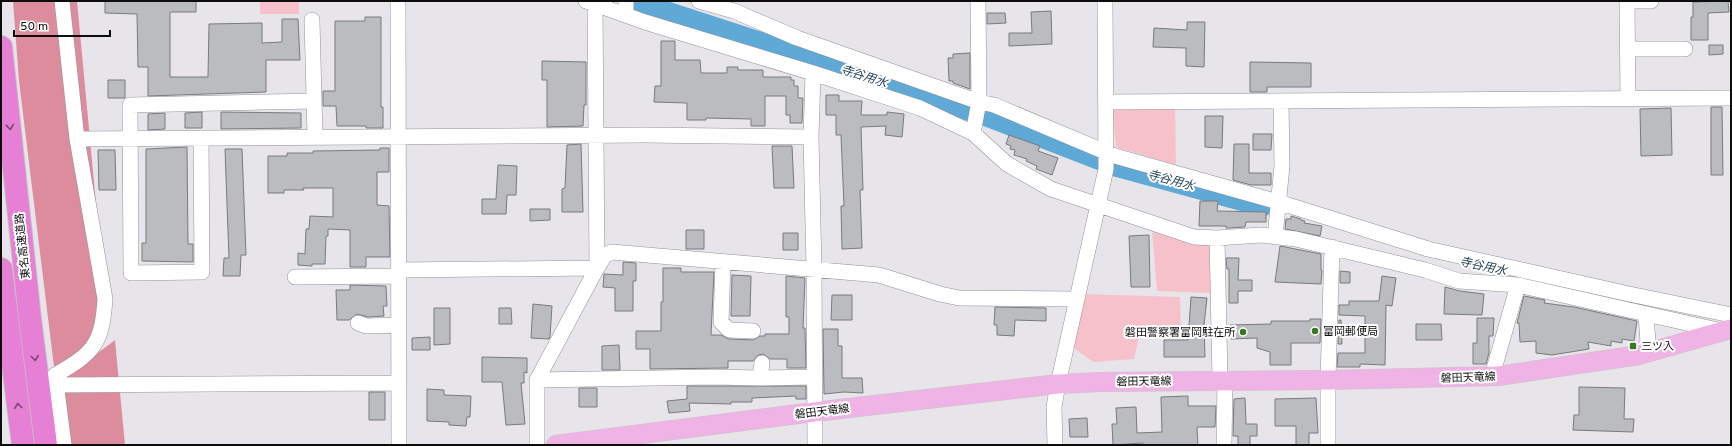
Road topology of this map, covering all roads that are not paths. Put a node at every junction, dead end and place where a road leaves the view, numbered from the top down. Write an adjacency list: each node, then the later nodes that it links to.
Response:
1 (62, 1): 29 (street)
2 (398, 1): 25 (street)
3 (699, 1): 21 (street)
4 (978, 1): 21 (street)
5 (1105, 1): 20 (street)
6 (1627, 1): 13 (street)
7 (1631, 1): 8 (street)
8 (1651, 1)
9 (590, 3): 10 (street); 23 (street)
10 (626, 8): 15 (street)
11 (312, 20): 18 (street)
12 (1, 46): 63 (highway, 東名高速道路, one-way to 63)
13 (1627, 49): 14 (street); 17 (street)
14 (1685, 49)
15 (813, 73): 22 (street); 26 (street)
16 (1731, 98): 17 (street)
17 (1628, 99): 19 (street)
18 (314, 101): 24 (street); 28 (street)
19 (1280, 101): 20 (street); 31 (street)
20 (1107, 102): 30 (street)
21 (978, 109): 22 (street); 30 (street)
22 (973, 132): 32 (street)
23 (596, 135): 25 (street); 26 (street); 37 (street)
24 (315, 137): 25 (street); 27 (street)
25 (399, 137): 40 (street)
26 (811, 137): 39 (street)
27 (201, 138): 28 (street); 28 (street)
28 (130, 139): 29 (street)
29 (77, 140): 60 (street)
30 (1107, 152): 31 (street); 32 (street)
31 (1278, 202): 33 (street); 45 (street)
32 (1099, 205): 34 (street); 43 (street)
33 (1275, 237): 34 (street); 35 (street)
34 (1217, 238): 56 (street)
35 (1332, 247): 42 (street); 57 (street)
36 (723, 262): 37 (street); 39 (street); 49 (street)
37 (597, 268): 40 (street); 55 (street)
38 (1, 269): 62 (highway, one-way to 38)
39 (814, 269): 43 (street); 53 (street)
40 (398, 273): 41 (street); 47 (street)
41 (295, 277)
42 (1518, 285): 44 (street); 52 (street)
43 (1076, 299): 59 (street)
44 (1646, 314): 48 (street); 50 (street)
45 (1731, 314)
46 (358, 323): 47 (street)
47 (399, 325): 58 (street)
48 (1728, 331): 50 (main road, 磐田天竜線)
49 (753, 332)
50 (1639, 355): 52 (main road, 磐田天竜線)
51 (762, 363): 54 (street)
52 (1492, 376): 57 (main road, 磐田天竜線)
53 (814, 377): 54 (street); 61 (street)
54 (760, 378): 55 (street)
55 (537, 380): 66 (street)
56 (1223, 380): 57 (main road, 磐田天竜線); 59 (main road, 磐田天竜線); 70 (street)
57 (1328, 380): 71 (street)
58 (399, 383): 60 (street); 65 (street)
59 (1058, 384): 61 (main road, 磐田天竜線); 69 (street)
60 (56, 385): 64 (street)
61 (814, 412): 67 (main road, 磐田天竜線); 68 (street)
62 (23, 445)
63 (46, 445)
64 (64, 445)
65 (400, 445)
66 (537, 445)
67 (556, 445)
68 (815, 445)
69 (1055, 445)
70 (1224, 445)
71 (1328, 445)

